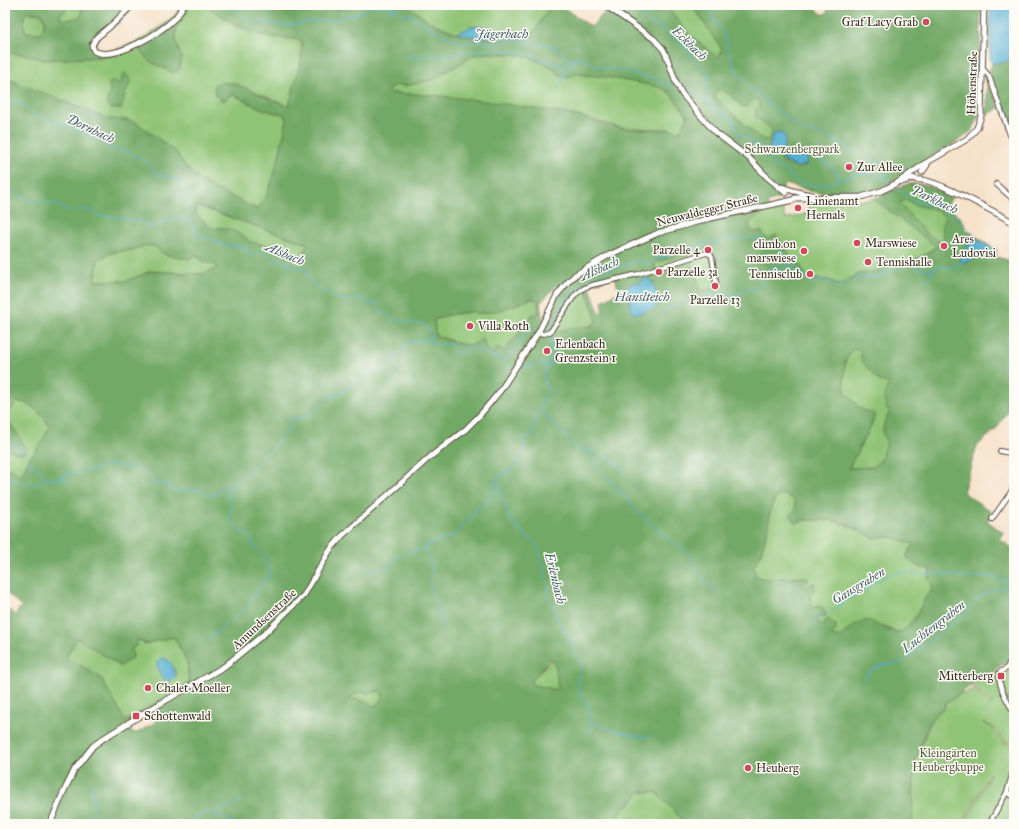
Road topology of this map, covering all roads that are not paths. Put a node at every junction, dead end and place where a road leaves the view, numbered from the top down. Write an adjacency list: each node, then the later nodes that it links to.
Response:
1 (132, 5): 2 (main road)
2 (183, 5)
3 (605, 5): 9 (main road)
4 (984, 5): 5 (main road, Höhenstraße)
5 (983, 69): 6 (street); 7 (main road, Höhenstraße)
6 (1014, 146)
7 (918, 175): 10 (main road); 12 (main road)
8 (996, 184): 11 (street)
9 (788, 195): 10 (main road); 10 (main road, Neuwaldegger Straße); 14 (main road, Neuwaldegger Straße)
10 (795, 195)
11 (1014, 200)
12 (1014, 223)
13 (716, 283): 14 (street)
14 (539, 332): 26 (main road, Amundsenstraße)
15 (1000, 451): 16 (street)
16 (1014, 454)
17 (1014, 485): 18 (street)
18 (992, 519)
19 (1014, 661): 20 (street)
20 (1007, 668): 21 (street); 22 (street)
21 (1014, 675)
22 (1014, 714)
23 (1014, 768): 24 (street)
24 (1007, 792): 25 (street); 27 (street)
25 (1014, 797)
26 (50, 824)
27 (989, 824)

